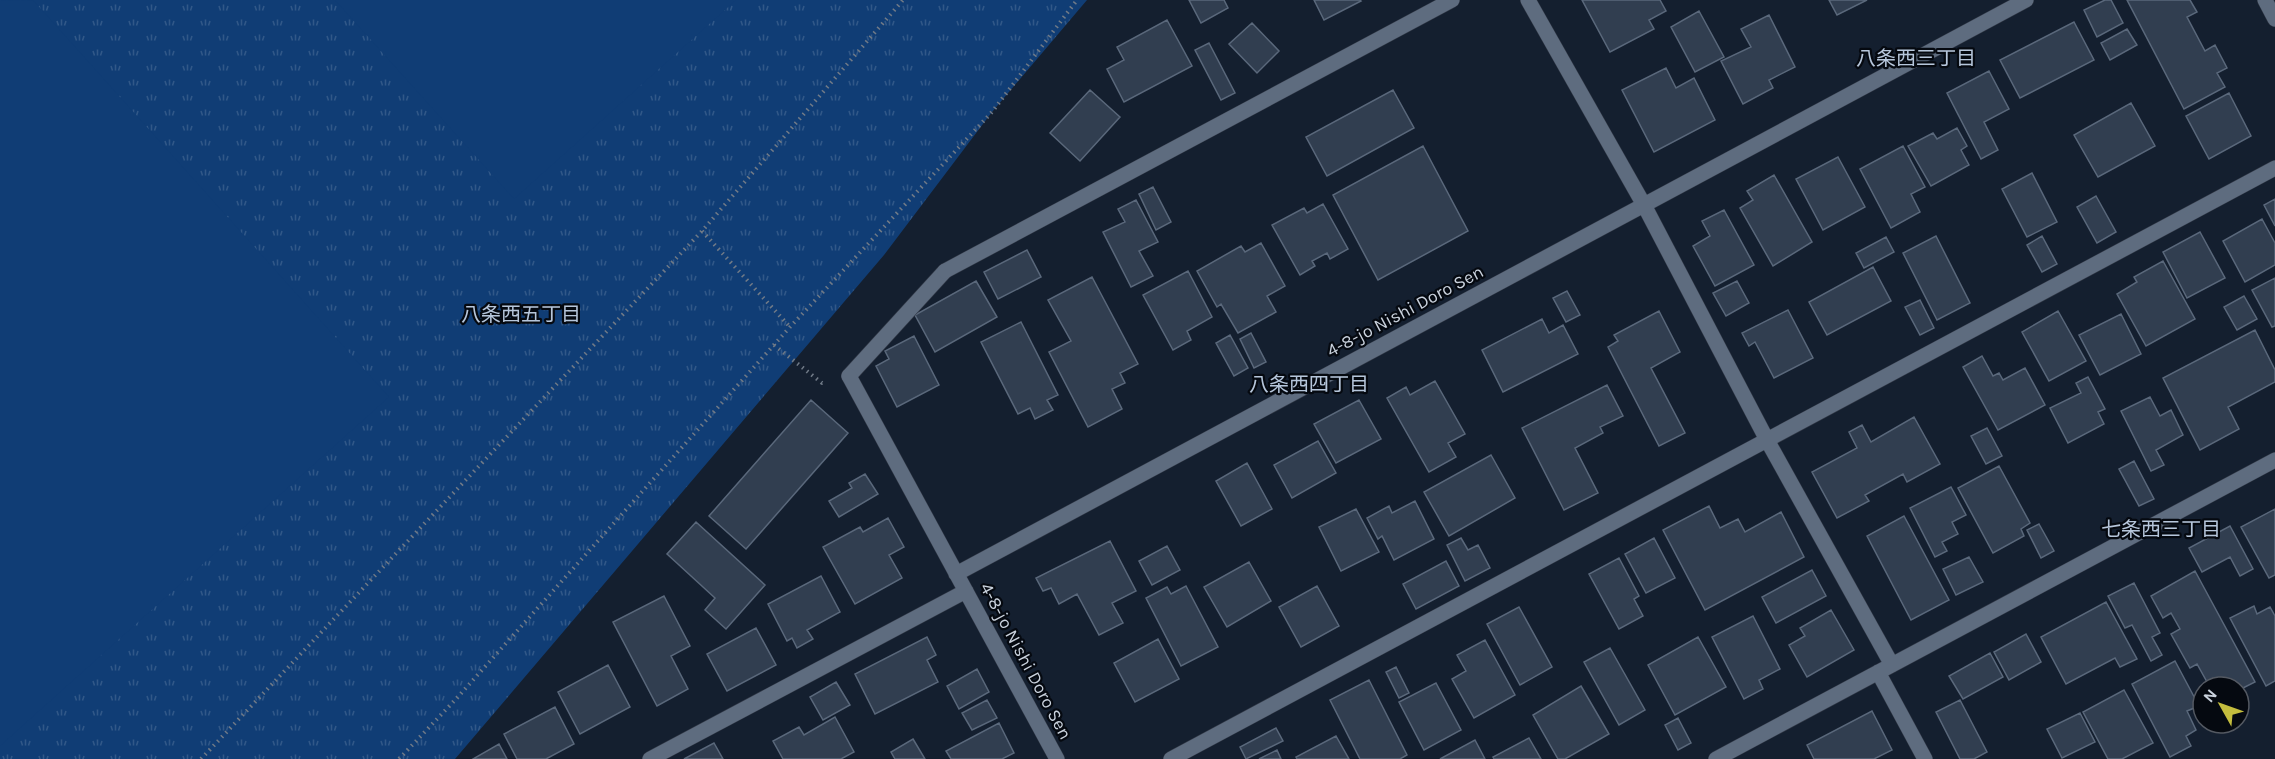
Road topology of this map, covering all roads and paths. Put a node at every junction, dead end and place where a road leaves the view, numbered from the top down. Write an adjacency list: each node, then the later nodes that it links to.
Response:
1 (903, 0): 10 (path)
2 (1077, 0): 11 (path)
3 (1452, 0): 16 (street)
4 (1528, 0): 9 (street)
5 (2026, 0): 9 (street, 4-8-jo Nishi Doro Sen)
6 (2265, 0): 7 (street)
7 (2275, 19)
8 (2275, 168): 14 (street)
9 (1644, 205): 14 (street); 16 (street, 4-8-jo Nishi Doro Sen)
10 (702, 231): 11 (path); 19 (path)
11 (789, 327): 12 (path)
12 (774, 345): 13 (path); 20 (path)
13 (822, 383)
14 (1767, 440): 18 (street); 23 (street)
15 (2275, 460): 18 (street)
16 (956, 574): 17 (street, 4-8-jo Nishi Doro Sen)
17 (966, 591): 21 (street); 22 (street, 4-8-jo Nishi Doro Sen)
18 (1885, 669): 24 (street); 25 (street)
19 (201, 759)
20 (399, 759)
21 (650, 759)
22 (1057, 759)
23 (1171, 759)
24 (1716, 759)
25 (1926, 759)

